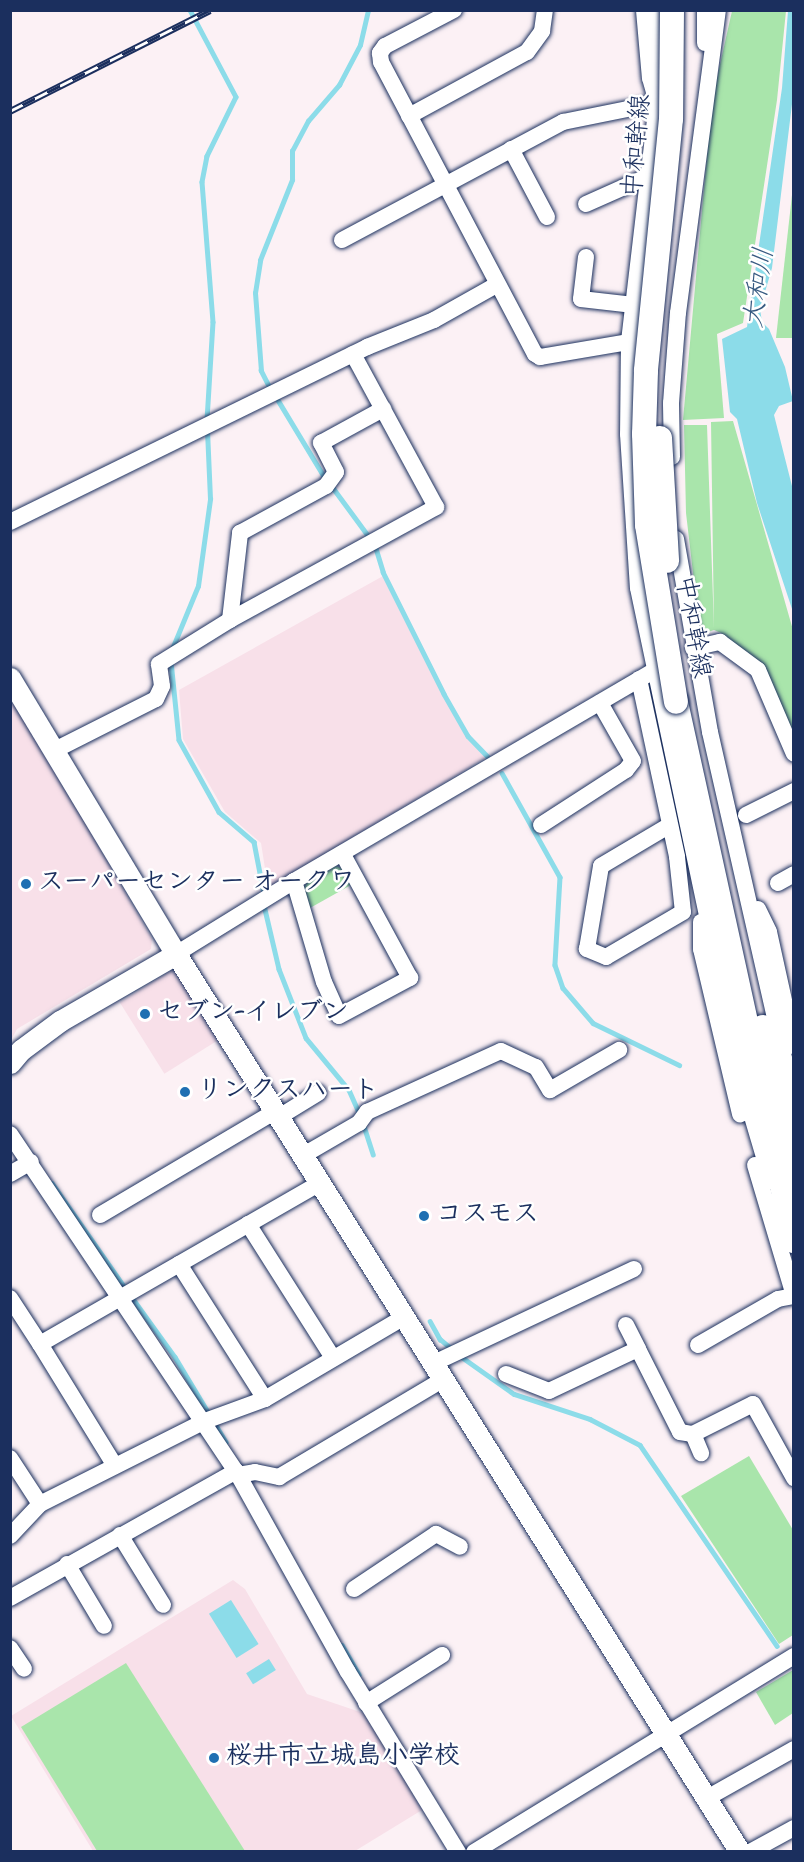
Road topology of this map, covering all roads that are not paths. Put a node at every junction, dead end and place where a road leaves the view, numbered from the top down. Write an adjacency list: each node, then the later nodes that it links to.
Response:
1 (454, 10): 9 (street)
2 (544, 10): 12 (street)
3 (644, 10): 11 (street)
4 (656, 10): 11 (street)
5 (672, 10): 30 (main road, 中和幹線, bridge)
6 (688, 10): 30 (main road, 中和幹線, bridge)
7 (705, 10): 10 (street)
8 (718, 10): 10 (street)
9 (437, 15): 12 (street)
10 (706, 86): 27 (street)
11 (657, 103): 13 (street); 14 (street)
12 (409, 116): 15 (street)
13 (511, 149): 15 (street); 17 (street)
14 (651, 176): 16 (street); 21 (street)
15 (445, 184): 18 (street); 20 (street)
16 (586, 204)
17 (547, 217)
18 (342, 240)
19 (586, 257): 21 (street)
20 (498, 284): 22 (street); 23 (street)
21 (634, 305): 22 (street)
22 (629, 342): 28 (street)
23 (353, 354): 24 (street); 25 (street)
24 (383, 409): 26 (street); 26 (street)
25 (10, 522)
26 (230, 620): 32 (street)
27 (693, 648): 33 (street); 41 (street)
28 (646, 675): 31 (street); 37 (street); 42 (street)
29 (10, 678): 32 (street)
30 (683, 701): 54 (main road, 中和幹線); 59 (main road, 中和幹線)
31 (600, 703): 36 (street); 38 (street)
32 (53, 751): 44 (street)
33 (794, 753)
34 (794, 791): 35 (street)
35 (746, 815)
36 (542, 825)
37 (670, 825): 37 (street)
38 (342, 854): 40 (street); 40 (street)
39 (794, 874): 43 (street)
40 (294, 880): 44 (street)
41 (745, 881): 45 (street); 49 (street)
42 (700, 883): 59 (street); 63 (street)
43 (778, 883)
44 (176, 954): 47 (street); 50 (street)
45 (794, 1046)
46 (619, 1050): 52 (street)
47 (10, 1063)
48 (318, 1093): 50 (street)
49 (794, 1102)
50 (278, 1114): 52 (street); 57 (street)
51 (10, 1134): 53 (street)
52 (302, 1156): 56 (street)
53 (31, 1162): 55 (street); 62 (street)
54 (794, 1166)
55 (10, 1174)
56 (320, 1183): 58 (street); 65 (street)
57 (100, 1215)
58 (248, 1224): 60 (street); 70 (street)
59 (794, 1243)
60 (179, 1264): 62 (street); 73 (street)
61 (634, 1269): 71 (street)
62 (126, 1293): 67 (street); 74 (street)
63 (793, 1296): 68 (street)
64 (10, 1298): 67 (street)
65 (406, 1316): 70 (street); 71 (street)
66 (626, 1325): 69 (street)
67 (40, 1344): 78 (street)
68 (698, 1344)
69 (638, 1349): 72 (street); 75 (street)
70 (333, 1358): 73 (street)
71 (439, 1371): 79 (street); 95 (street)
72 (506, 1374)
73 (265, 1399): 74 (street)
74 (212, 1418): 78 (street); 79 (street)
75 (693, 1434): 76 (street); 80 (street)
76 (701, 1453)
77 (10, 1458): 81 (street)
78 (115, 1466): 81 (street)
79 (243, 1473): 82 (street); 94 (street)
80 (794, 1478)
81 (40, 1504): 83 (street)
82 (120, 1535): 85 (street); 88 (street)
83 (10, 1536)
84 (460, 1547): 86 (street)
85 (67, 1564): 87 (street); 89 (street)
86 (354, 1589)
87 (10, 1598)
88 (163, 1605)
89 (104, 1626)
90 (10, 1648): 93 (street)
91 (441, 1655): 94 (street)
92 (794, 1656): 95 (street)
93 (24, 1669)
94 (371, 1699): 99 (street)
95 (667, 1733): 97 (street); 100 (street)
96 (794, 1749): 97 (street)
97 (707, 1798): 101 (street)
98 (794, 1828): 102 (street)
99 (458, 1851)
100 (474, 1851)
101 (740, 1851)
102 (750, 1851)

